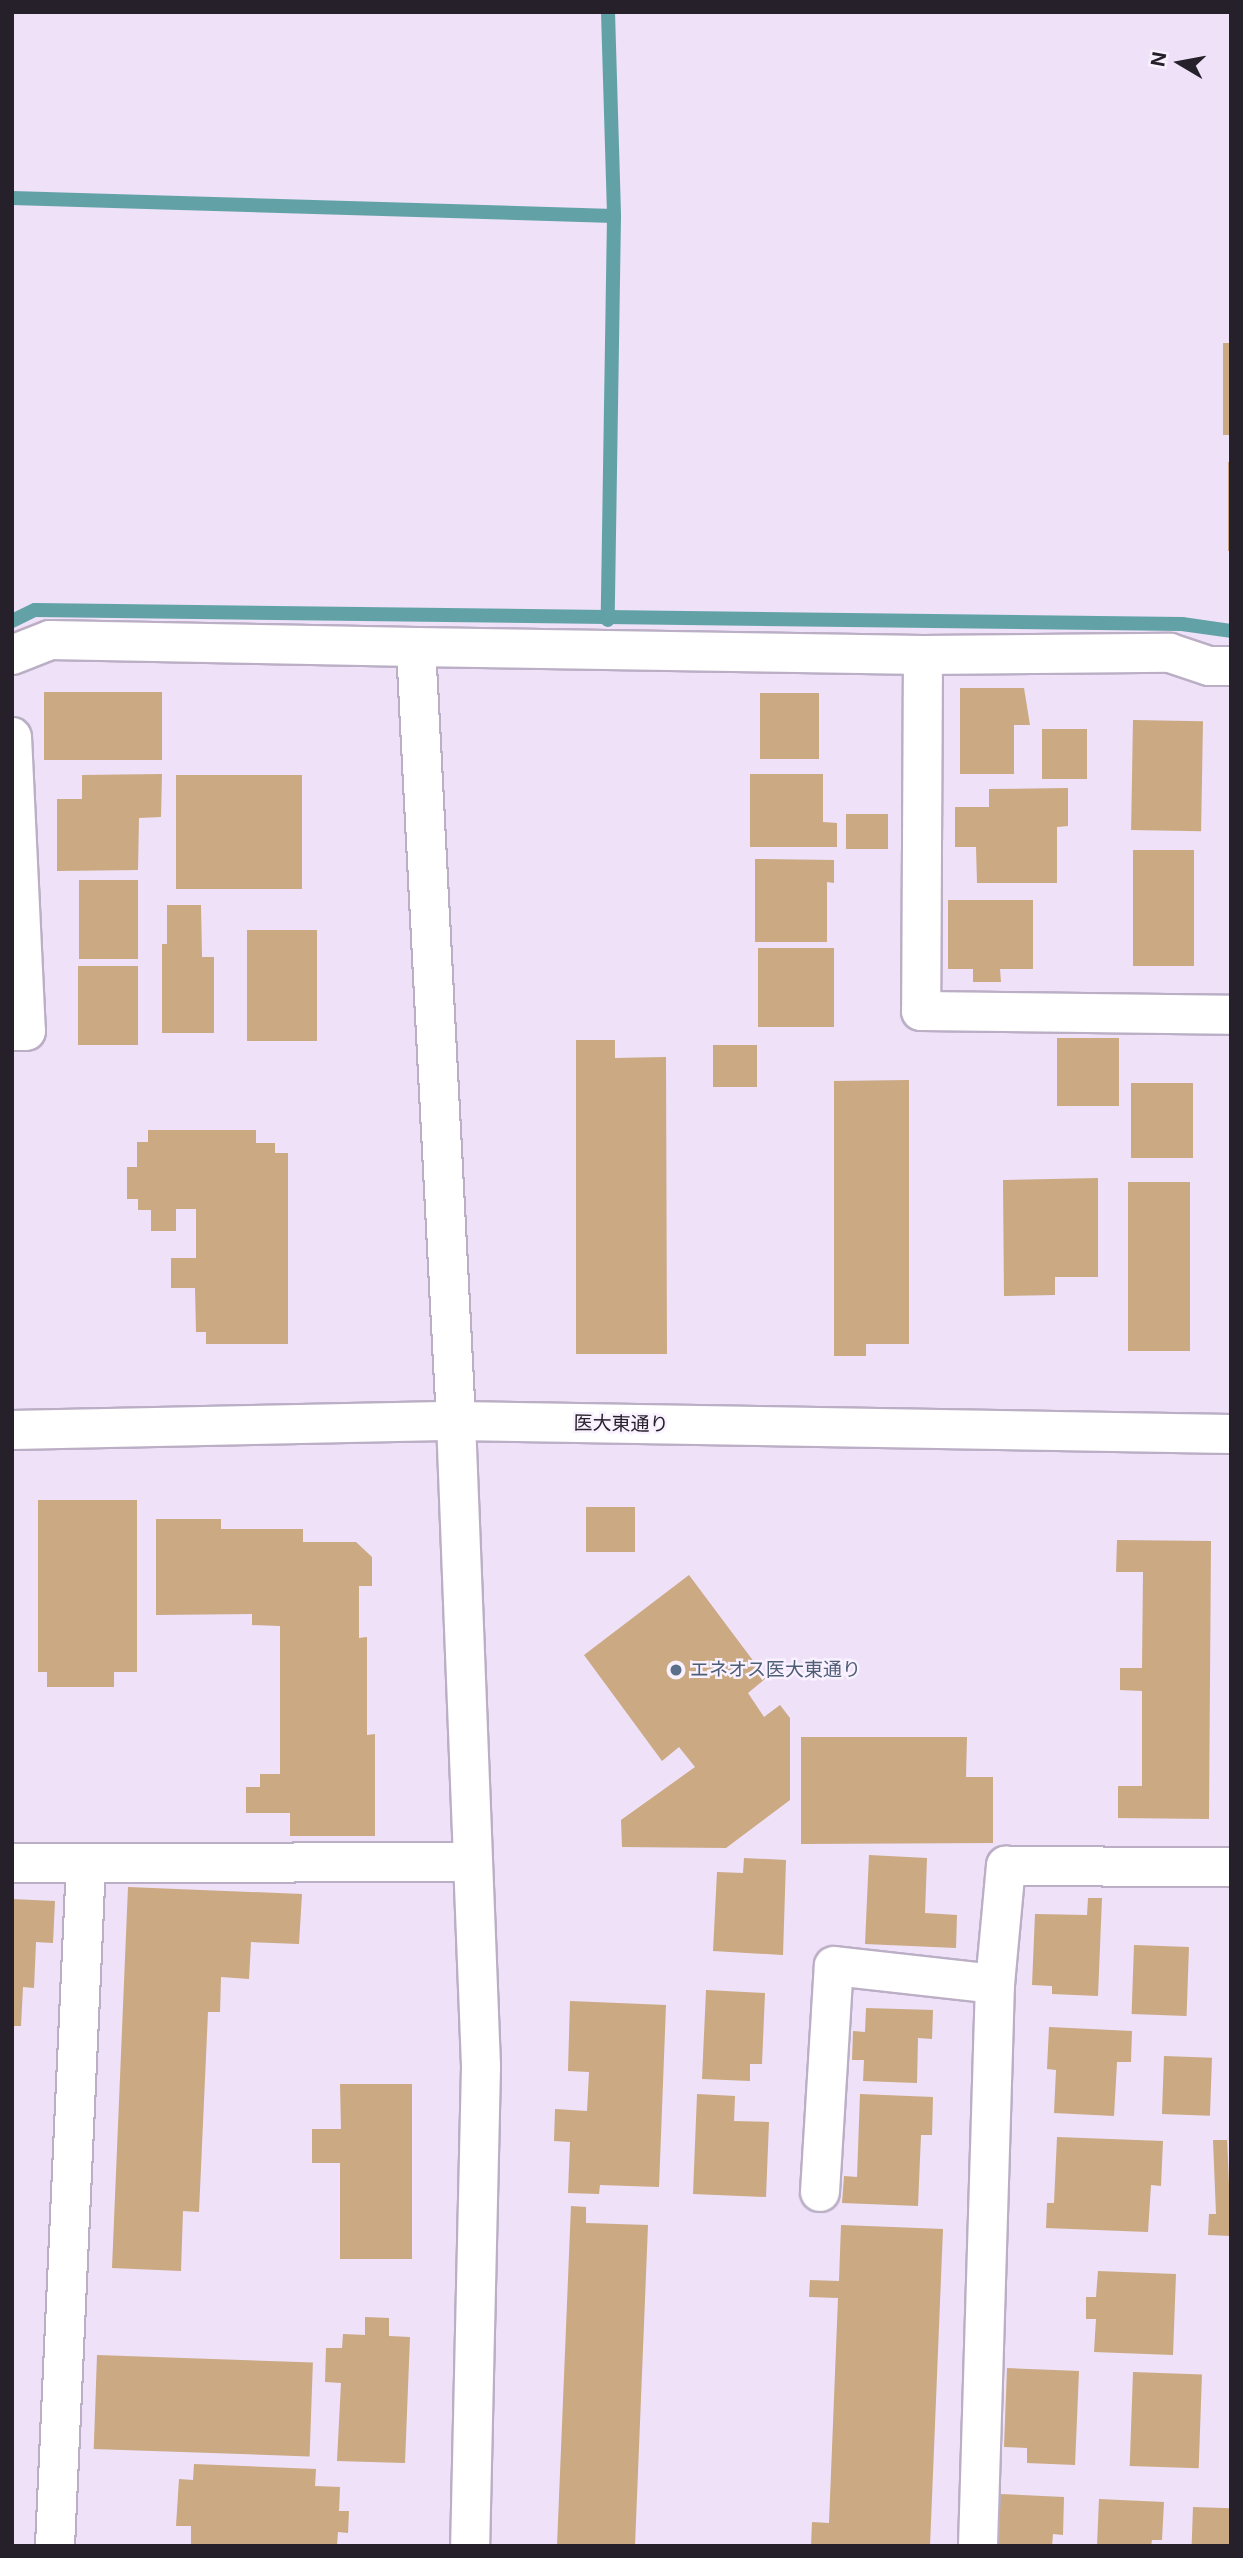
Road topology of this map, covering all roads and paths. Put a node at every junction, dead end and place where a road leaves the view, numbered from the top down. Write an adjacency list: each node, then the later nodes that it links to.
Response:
1 (416, 647): 2 (street); 3 (street); 8 (street)
2 (12, 655)
3 (923, 655): 4 (street); 6 (street)
4 (1231, 666)
5 (12, 737): 7 (street)
6 (1231, 1015)
7 (12, 1031)
8 (456, 1421): 9 (street, 医大東通り); 10 (street, 医大東通り); 11 (street)
9 (12, 1430)
10 (1231, 1434)
11 (473, 1862): 13 (street); 18 (street)
12 (12, 1863): 13 (street)
13 (86, 1864): 17 (street)
14 (1231, 1867): 15 (street)
15 (995, 1984): 16 (street); 19 (street)
16 (820, 2192)
17 (55, 2546)
18 (470, 2546)
19 (978, 2546)

